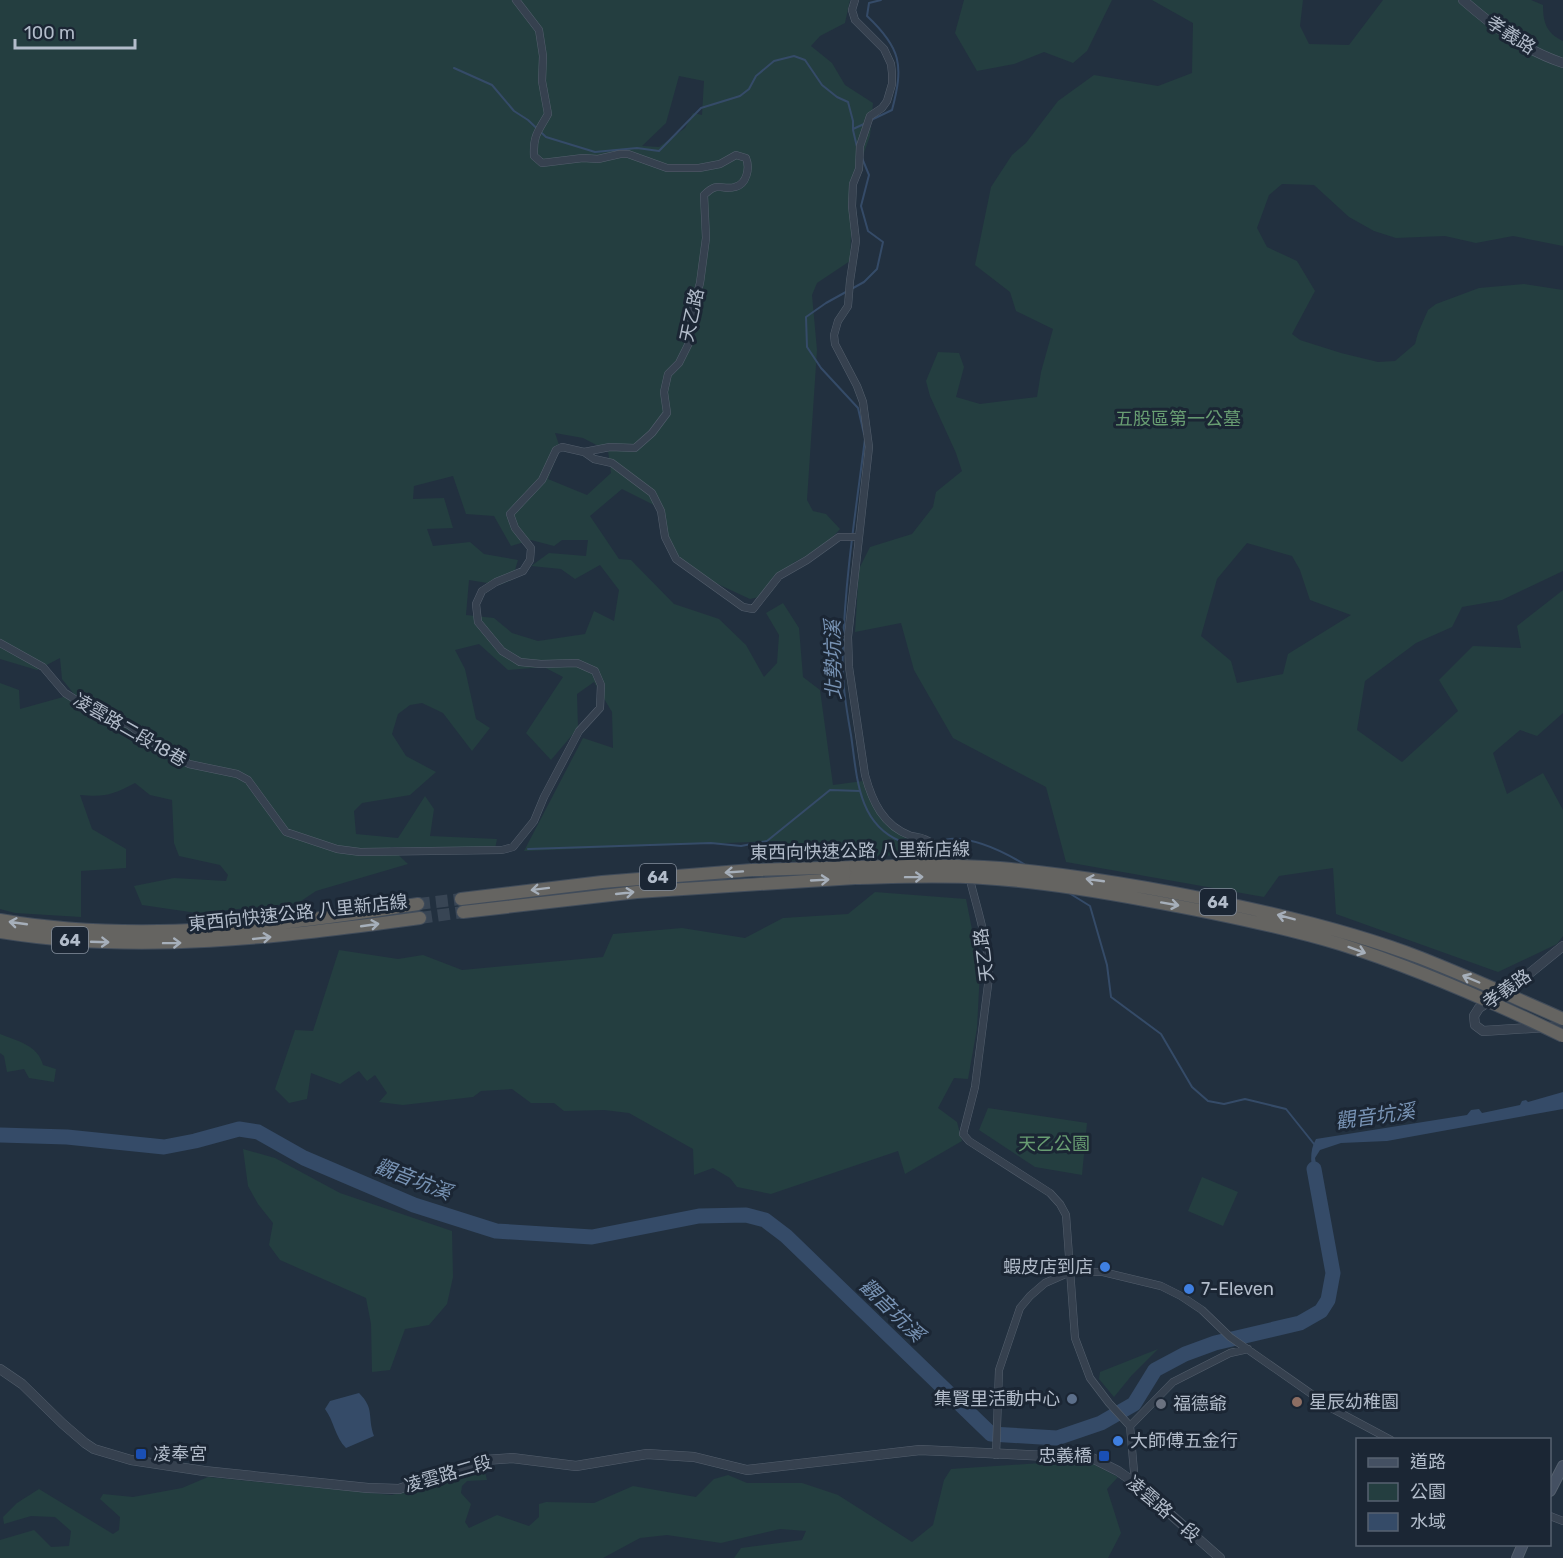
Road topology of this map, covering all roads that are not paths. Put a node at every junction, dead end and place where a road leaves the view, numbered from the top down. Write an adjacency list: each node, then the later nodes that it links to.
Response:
1 (516, 0): 5 (street, 天乙路)
2 (855, 0): 6 (street, 天乙路)
3 (1463, 0): 4 (street, 孝義路)
4 (1563, 63)
5 (584, 452): 6 (street); 7 (street, 凌雲路二段18巷)
6 (858, 537): 21 (street, 天乙路)
7 (0, 643)
8 (855, 872): 9 (highway, 東西向快速公路 八里新店線 / 64, one-way to 9); 11 (highway, 東西向快速公路 八里新店線 / 64, one-way to 8); 18 (highway, 東西向快速公路 八里新店線 / 64, one-way to 8, bridge); 20 (highway, 東西向快速公路 八里新店線 / 64, one-way to 20, bridge)
9 (461, 898)
10 (418, 904): 14 (highway, 東西向快速公路 八里新店線 / 64)
11 (463, 912)
12 (420, 918): 14 (highway, 東西向快速公路 八里新店線 / 64, one-way to 12)
13 (0, 920): 16 (highway, 東西向快速公路 八里新店線 / 64, one-way to 13)
14 (320, 926): 16 (highway, 東西向快速公路 八里新店線 / 64)
15 (0, 932): 16 (highway, 東西向快速公路 八里新店線 / 64, one-way to 16)
16 (139, 937)
17 (1563, 946): 19 (street, 孝義路)
18 (1563, 1019)
19 (1563, 1026)
20 (1563, 1035)
21 (1070, 1272): 22 (street); 24 (street, 天乙路); 26 (street)
22 (1248, 1349): 24 (street); 25 (street)
23 (0, 1369): 26 (street, 凌雲路二段)
24 (1130, 1426): 28 (street)
25 (1386, 1438)
26 (996, 1450): 28 (street, 凌雲路一段)
27 (1563, 1466): 29 (main road)
28 (1135, 1483): 30 (street, 凌雲路一段)
29 (1551, 1489)
30 (1220, 1558)

